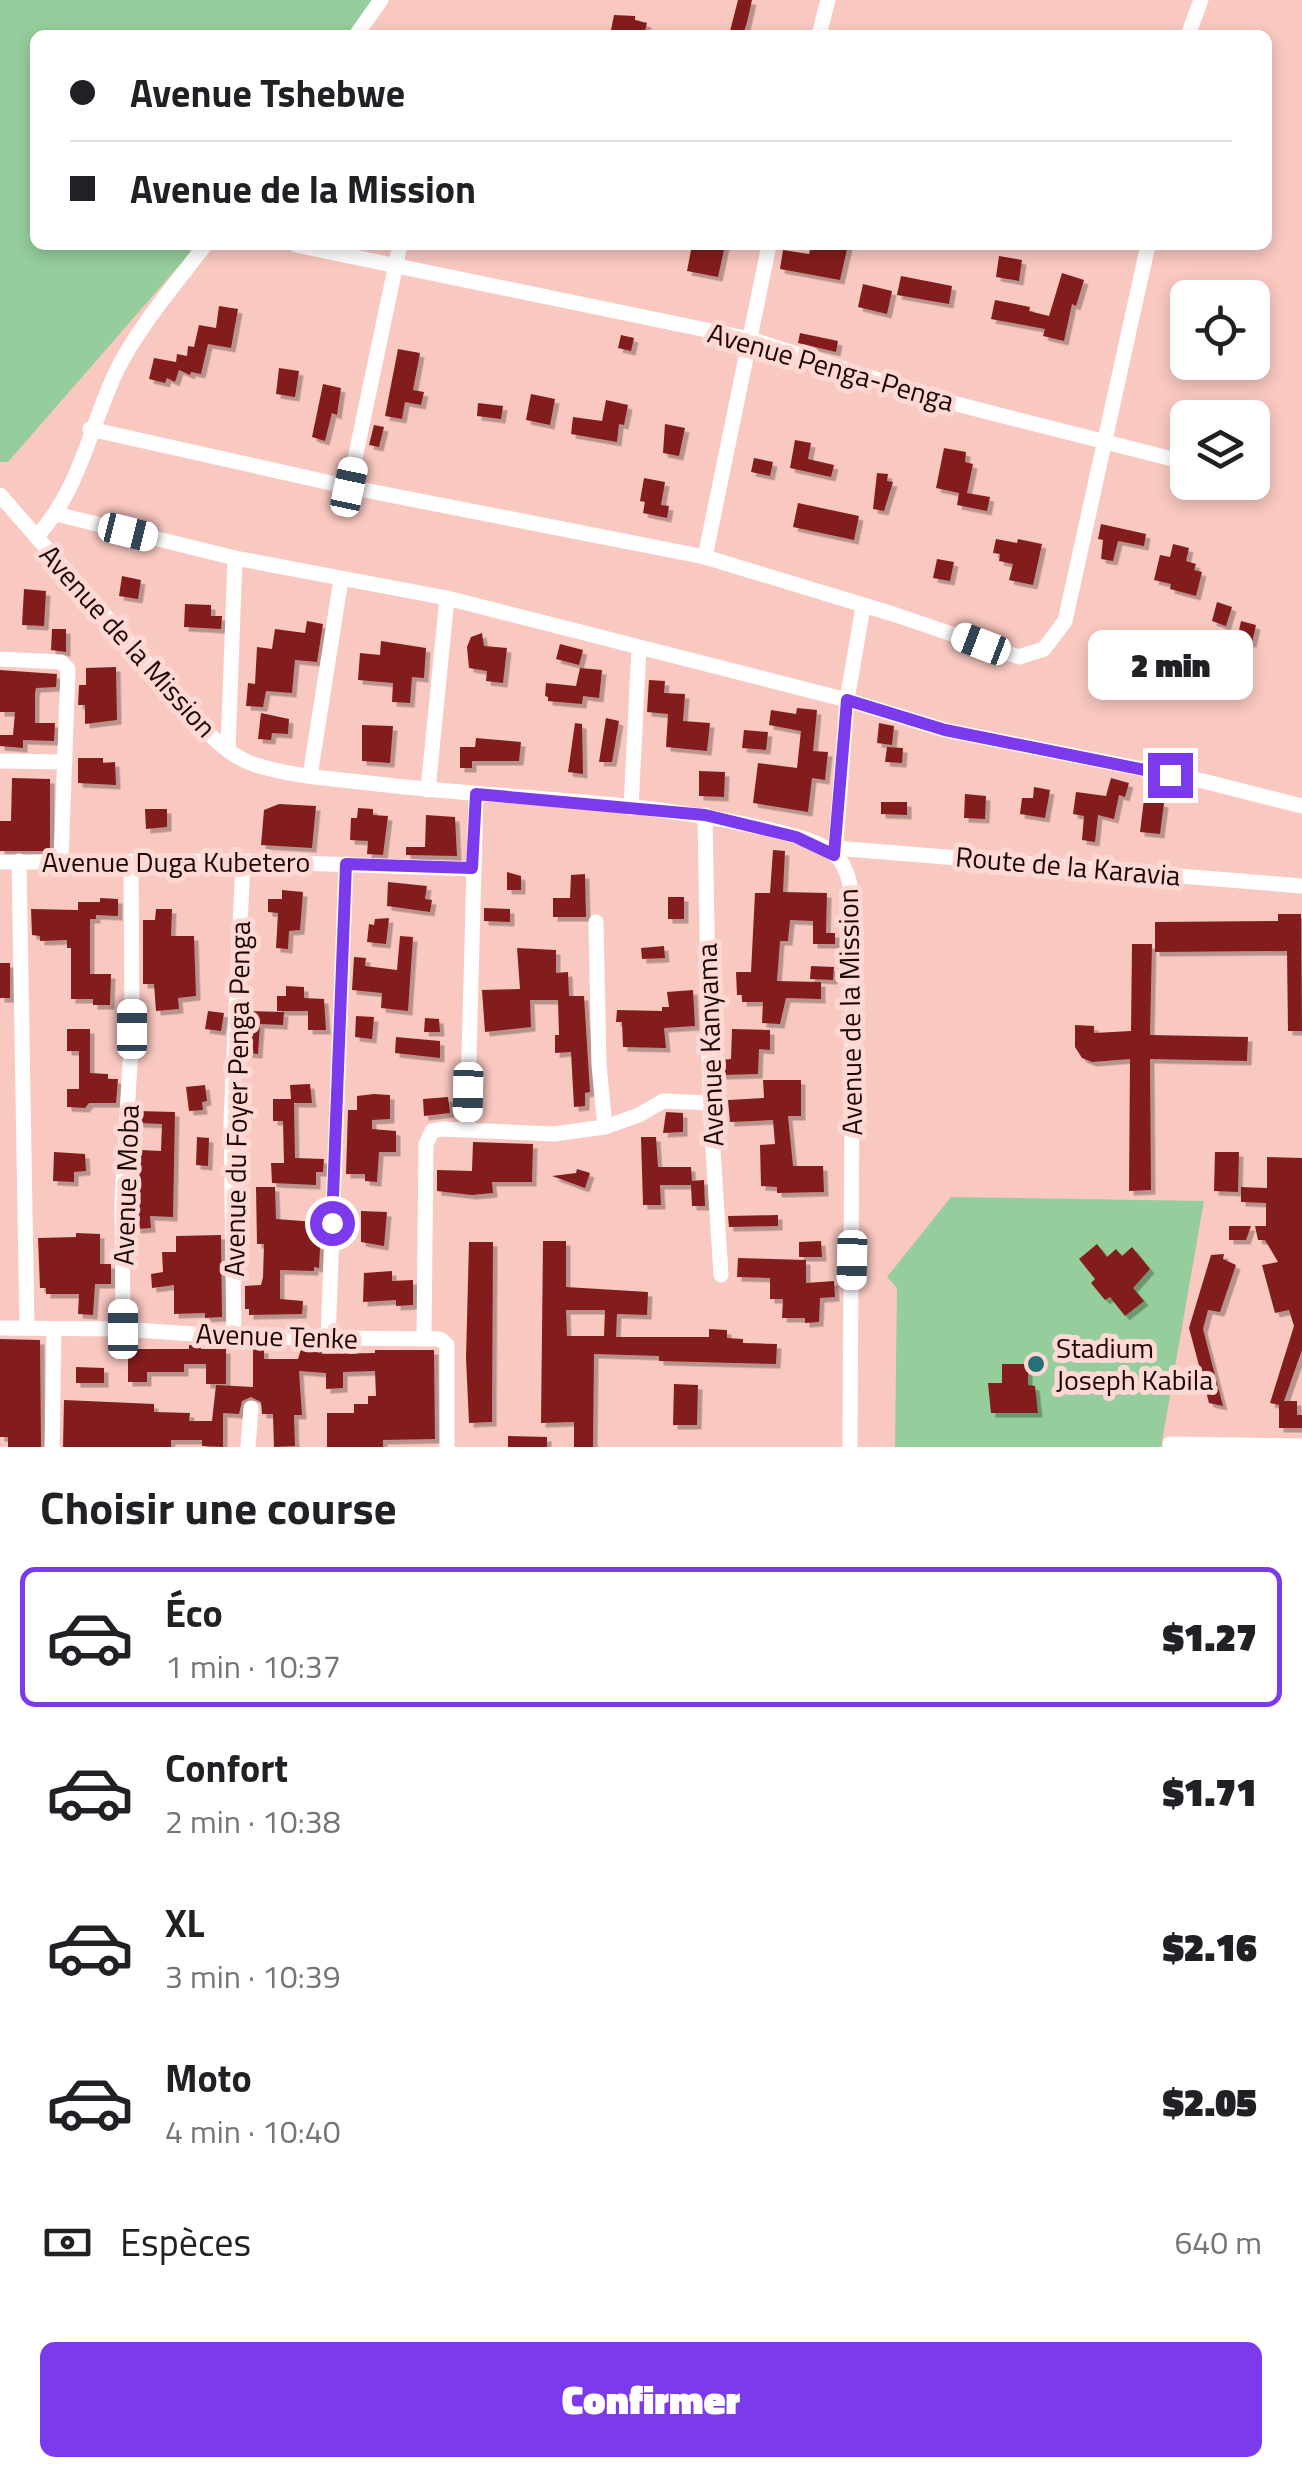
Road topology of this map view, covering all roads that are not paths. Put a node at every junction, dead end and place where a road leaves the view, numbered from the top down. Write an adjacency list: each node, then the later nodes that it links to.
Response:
1 (381, 0): 4 (street)
2 (828, 0): 5 (street)
3 (1200, 0): 6 (street)
4 (364, 30)
5 (820, 30)
6 (1190, 30)
7 (201, 250): 14 (street)
8 (318, 250): 12 (street, Avenue Penga-Penga)
9 (399, 250): 12 (street)
10 (767, 250): 13 (street)
11 (1147, 250): 15 (street)
12 (395, 267): 13 (street, Avenue Penga-Penga); 17 (street)
13 (750, 338): 15 (street, Avenue Penga-Penga); 21 (street)
14 (90, 429): 17 (street); 19 (street)
15 (1103, 443): 16 (street, Avenue Penga-Penga); 25 (street)
16 (1170, 459)
17 (349, 487): 21 (street)
18 (0, 495): 20 (street, Avenue de la Mission)
19 (56, 514): 20 (street); 22 (street, Avenue de la Mission)
20 (36, 537): 29 (street, Avenue de la Mission)
21 (705, 557): 25 (street)
22 (234, 558): 23 (street, Avenue de la Mission); 29 (street)
23 (341, 580): 24 (street, Avenue de la Mission); 32 (street)
24 (447, 598): 26 (street, Avenue de la Mission); 33 (street)
25 (863, 606): 28 (street)
26 (640, 648): 28 (street, Avenue de la Mission); 36 (street)
27 (0, 659): 31 (street)
28 (847, 700): 35 (street, Avenue de la Mission); 38 (street)
29 (228, 750): 32 (street, Avenue de la Mission)
30 (0, 760): 31 (street)
31 (65, 762): 39 (street)
32 (310, 776): 33 (street, Avenue de la Mission)
33 (428, 790): 34 (street, Avenue de la Mission)
34 (476, 794): 36 (street, Avenue de la Mission); 45 (street)
35 (1302, 806)
36 (631, 808): 37 (street, Avenue de la Mission)
37 (705, 815): 38 (street, Avenue de la Mission); 48 (street, Avenue Kanyama)
38 (835, 852): 46 (street, Route de la Karavia); 66 (street, Avenue de la Mission)
39 (61, 860): 40 (street, Avenue Duga Kubetero); 41 (street, Avenue Duga Kubetero)
40 (19, 861): 43 (street, Avenue Duga Kubetero); 53 (street)
41 (131, 861): 42 (street, Avenue Duga Kubetero); 55 (street, Avenue Moba)
42 (244, 861): 44 (street, Avenue Duga Kubetero); 56 (street, Avenue du Foyer Penga Penga)
43 (0, 862)
44 (346, 864): 45 (street, Avenue Duga Kubetero); 57 (street)
45 (472, 868): 50 (street)
46 (1302, 886)
47 (596, 922): 49 (street)
48 (710, 1103): 49 (street); 51 (street, Avenue Kanyama)
49 (604, 1127): 50 (street)
50 (467, 1129): 58 (street)
51 (721, 1275)
52 (0, 1328): 53 (street, Avenue Tenke)
53 (27, 1328): 54 (street, Avenue Tenke)
54 (54, 1329): 55 (street, Avenue Tenke); 63 (street)
55 (123, 1329): 56 (street, Avenue Tenke)
56 (234, 1337): 57 (street, Avenue Tenke)
57 (328, 1339): 58 (street, Avenue Tenke)
58 (430, 1339): 65 (street)
59 (252, 1408): 64 (street)
60 (1170, 1444): 61 (street)
61 (1278, 1446): 62 (street)
62 (1302, 1446)
63 (52, 1447)
64 (248, 1447)
65 (447, 1447)
66 (850, 1447)

